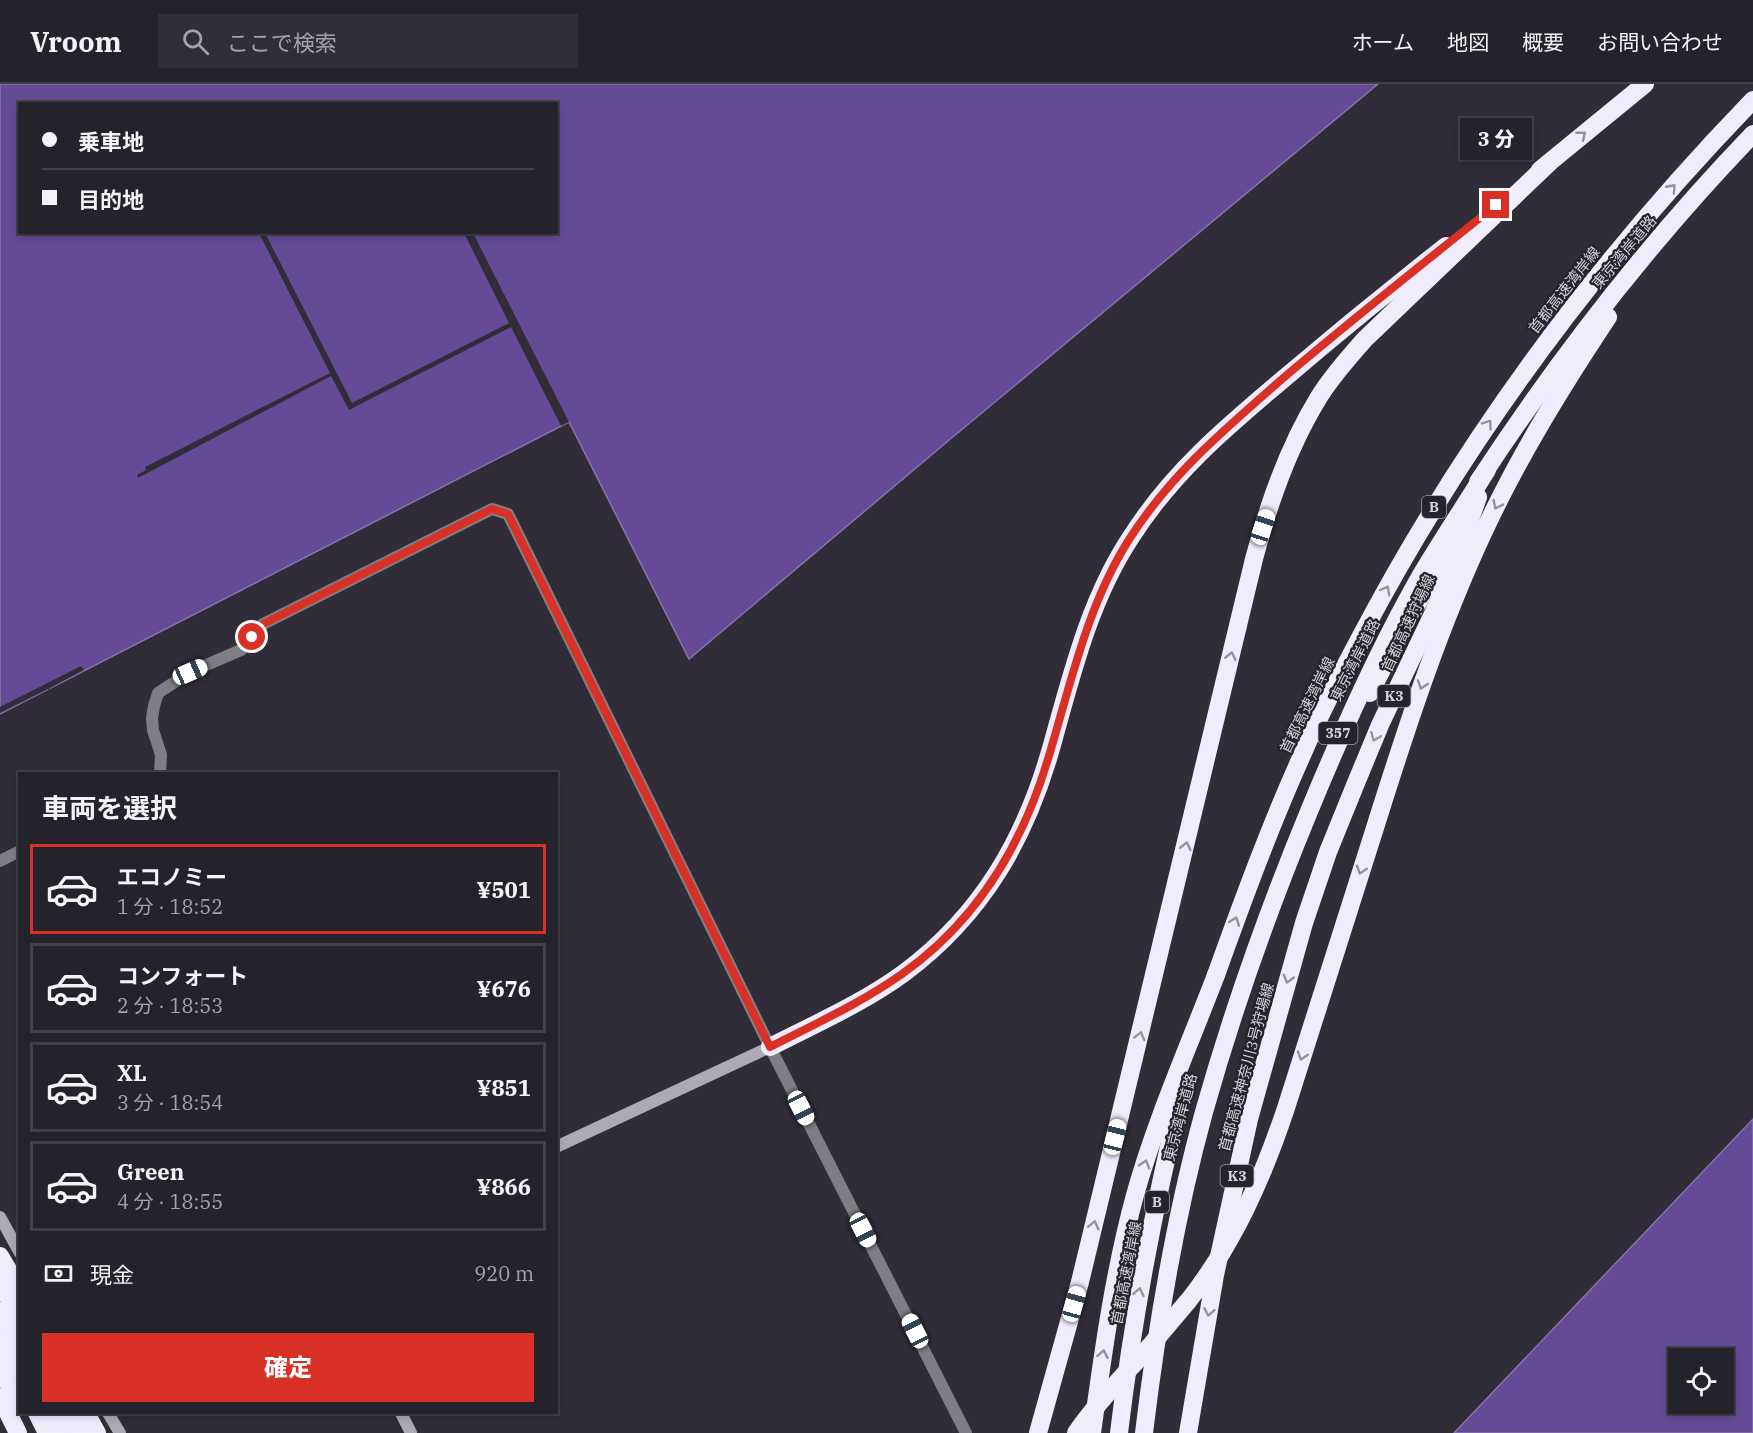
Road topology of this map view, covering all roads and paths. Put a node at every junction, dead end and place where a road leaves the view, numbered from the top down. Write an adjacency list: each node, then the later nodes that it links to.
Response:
1 (1645, 84): 6 (highway, one-way to 1)
2 (1753, 100): 13 (highway, 首都高速湾岸線 / B, one-way to 2)
3 (1753, 134): 55 (highway, 東京湾岸道路 / 357, bridge)
4 (1753, 142): 8 (highway, B)
5 (1753, 149): 7 (highway, 東京湾岸道路 / 357)
6 (1549, 163): 14 (highway); 51 (highway, one-way to 6)
7 (1613, 311): 52 (highway, one-way to 52, bridge); 57 (highway, 東京湾岸道路 / 357, bridge)
8 (1487, 470): 12 (highway, 首都高速狩場線 / K3, one-way to 12, bridge); 56 (highway, B, bridge)
9 (160, 772): 14 (street)
10 (18, 852): 11 (street)
11 (0, 861)
12 (1304, 923): 58 (highway, 首都高速神奈川3号狩場線 / K3, one-way to 58, bridge)
13 (1215, 975): 53 (highway, one-way to 13, bridge); 54 (highway, 首都高速湾岸線 / B, one-way to 13, bridge)
14 (770, 1047): 15 (street); 50 (street)
15 (558, 1146)
16 (0, 1217): 17 (street)
17 (18, 1249)
18 (0, 1256): 20 (highway)
19 (0, 1282): 22 (highway)
20 (18, 1287)
21 (0, 1311): 24 (highway)
22 (18, 1314)
23 (0, 1340): 26 (highway)
24 (18, 1347)
25 (0, 1367): 29 (highway)
26 (18, 1375)
27 (0, 1386): 30 (street)
28 (0, 1397): 41 (highway, bridge)
29 (18, 1409)
30 (18, 1410)
31 (18, 1412): 40 (street)
32 (20, 1414): 42 (street)
33 (21, 1414): 43 (highway)
34 (38, 1414): 44 (highway)
35 (52, 1414): 45 (highway)
36 (70, 1414): 46 (highway)
37 (87, 1414): 47 (highway)
38 (109, 1414): 48 (street)
39 (402, 1414): 49 (street)
40 (0, 1421)
41 (18, 1433)
42 (26, 1433)
43 (33, 1433)
44 (47, 1433)
45 (61, 1433)
46 (80, 1433)
47 (97, 1433)
48 (120, 1433)
49 (411, 1433)
50 (966, 1433)
51 (1038, 1433)
52 (1076, 1433)
53 (1092, 1433)
54 (1119, 1433)
55 (1139, 1433)
56 (1144, 1433)
57 (1150, 1433)
58 (1188, 1433)

